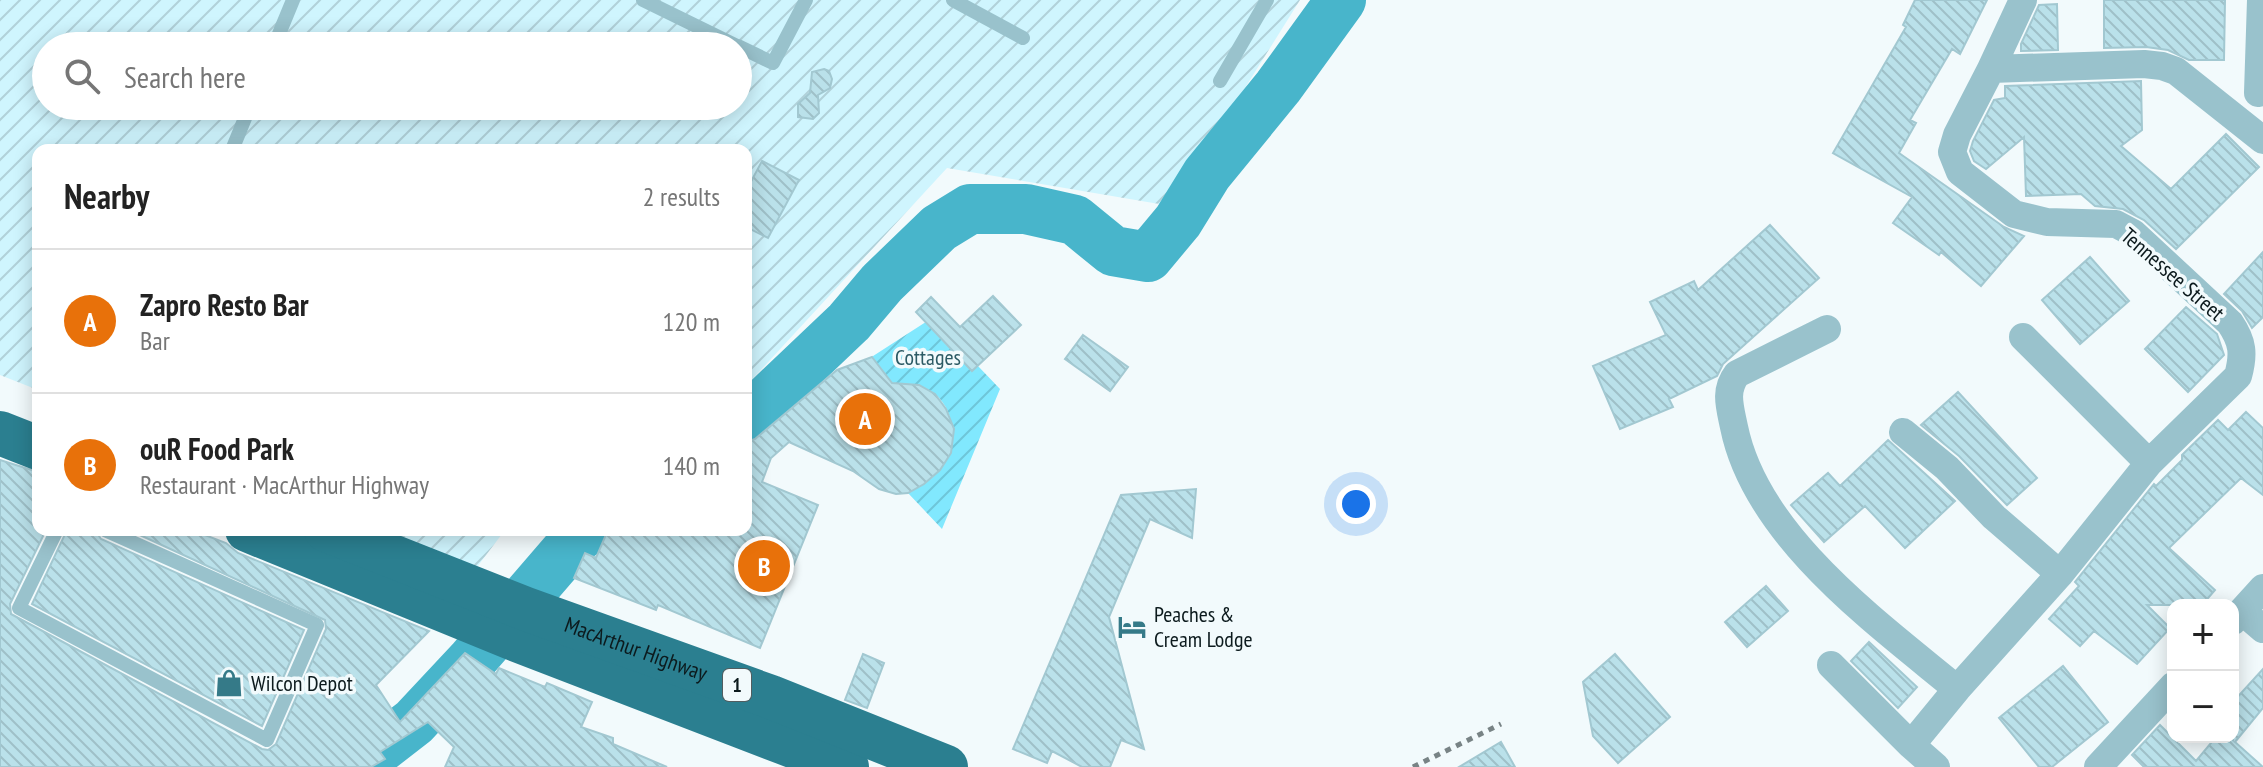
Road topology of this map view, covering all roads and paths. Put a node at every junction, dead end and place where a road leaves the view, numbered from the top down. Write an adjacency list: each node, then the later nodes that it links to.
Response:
1 (293, 0): 8 (lane)
2 (643, 0): 9 (lane)
3 (806, 0): 11 (lane)
4 (953, 0): 10 (lane)
5 (1267, 0): 13 (lane)
6 (2023, 0): 12 (street, Tennessee Street)
7 (2261, 0): 14 (street)
8 (280, 32)
9 (709, 32)
10 (1023, 38)
11 (752, 53)
12 (1991, 69): 15 (street); 26 (street, Tennessee Street)
13 (1220, 81)
14 (2260, 92): 15 (street)
15 (2233, 118): 17 (street)
16 (244, 120): 18 (lane)
17 (2263, 140)
18 (234, 144)
19 (1827, 329): 36 (street)
20 (2023, 337): 26 (street)
21 (0, 403): 22 (highway)
22 (32, 416)
23 (1903, 432): 31 (street)
24 (0, 433): 25 (highway)
25 (32, 446)
26 (2149, 463): 31 (street, Tennessee Street)
27 (54, 536): 28 (lane)
28 (118, 536)
29 (266, 536): 32 (highway, MacArthur Highway / 1)
30 (337, 536): 32 (highway, MacArthur Highway / 1)
31 (2060, 574): 36 (street, Tennessee Street)
32 (427, 586): 38 (highway, MacArthur Highway / 1)
33 (2263, 588): 34 (street)
34 (2246, 621)
35 (1831, 665): 40 (street)
36 (1957, 689): 40 (street, Tennessee Street)
37 (2167, 692): 45 (street)
38 (762, 714): 41 (highway, MacArthur Highway / 1); 42 (highway, MacArthur Highway / 1)
39 (1501, 724): 43 (path)
40 (1911, 745): 44 (street)
41 (847, 767)
42 (946, 767)
43 (1413, 767)
44 (1936, 767)
45 (2098, 767)

